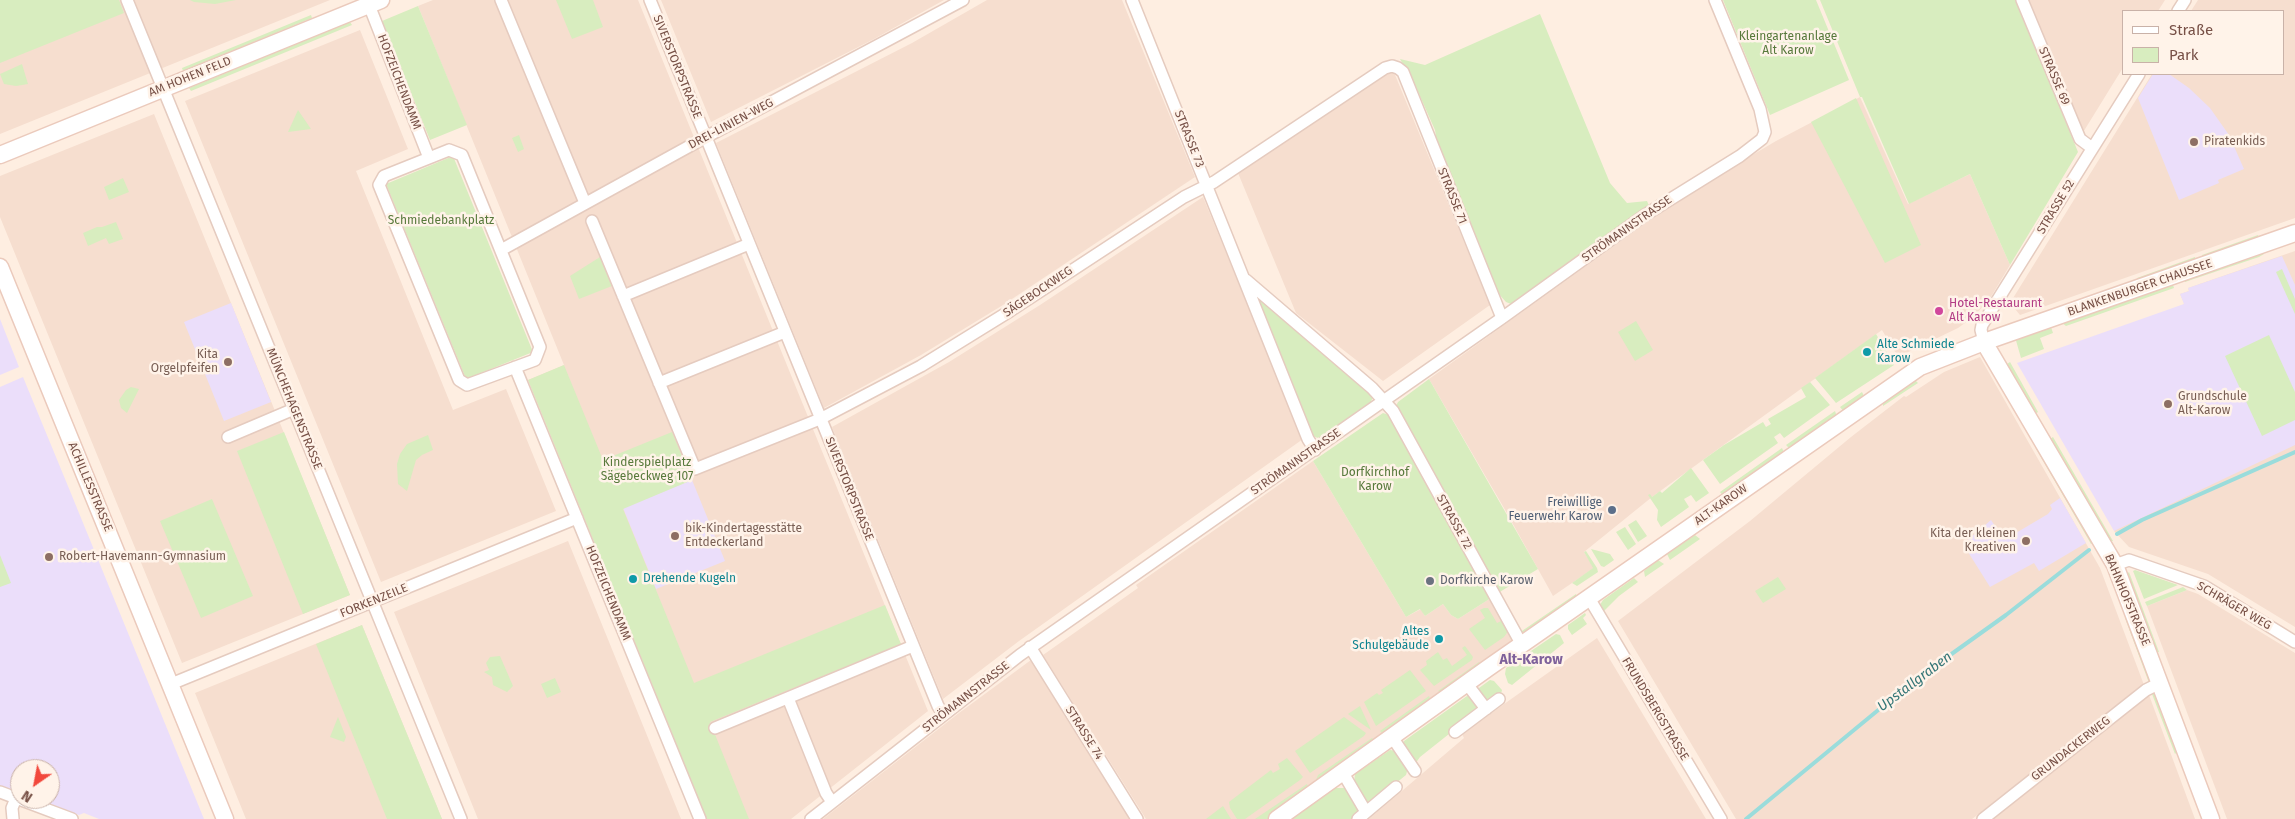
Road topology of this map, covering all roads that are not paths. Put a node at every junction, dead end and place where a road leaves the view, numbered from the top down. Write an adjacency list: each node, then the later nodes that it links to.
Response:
1 (127, 0): 11 (street, MÜNCHEHAGENSTRASSE)
2 (500, 0): 17 (street)
3 (650, 0): 12 (street, SIVERSTORPSTRASSE)
4 (963, 0): 12 (street, DREI-LINIEN-WEG)
5 (1132, 0): 16 (street, STRASSE 73)
6 (1715, 0): 25 (street, STRÖMANNSTRASSE)
7 (2022, 0): 13 (street, STRASSE 69)
8 (368, 3): 11 (main road, AM HOHEN FELD); 15 (street, HOFZEICHENDAMM)
9 (1403, 72): 16 (street, SÄGEBOCKWEG); 25 (street, STRASSE 71)
10 (2137, 75): 13 (street, STRASSE 52)
11 (163, 88): 14 (main road, AM HOHEN FELD); 31 (street, MÜNCHEHAGENSTRASSE)
12 (706, 137): 17 (street, DREI-LINIEN-WEG); 20 (street, SIVERSTORPSTRASSE)
13 (2092, 148): 27 (street, STRASSE 52)
14 (0, 155)
15 (429, 158): 21 (street); 28 (street)
16 (1208, 185): 23 (street, STRASSE 73); 32 (street, SÄGEBOCKWEG)
17 (585, 203): 21 (street, DREI-LINIEN-WEG)
18 (592, 221): 24 (street)
19 (2295, 233): 27 (main road, BLANKENBURGER CHAUSSEE)
20 (749, 244): 24 (street); 26 (street, SIVERSTORPSTRASSE)
21 (501, 250): 28 (street)
22 (0, 267): 44 (main road, ACHILLESSTRASSE)
23 (1244, 278): 30 (street, STRASSE 73); 34 (street, STRASSE 73)
24 (623, 296): 29 (street)
25 (1502, 318): 30 (street, STRÖMANNSTRASSE)
26 (785, 332): 29 (street); 32 (street, SIVERSTORPSTRASSE)
27 (1984, 342): 36 (main road, BAHNHOFSTRASSE); 37 (main road, ALT-KAROW)
28 (515, 367): 35 (street, HOFZEICHENDAMM)
29 (659, 383): 32 (street, SÄGEBOCKWEG)
30 (1384, 400): 34 (street, STRÖMANNSTRASSE); 40 (street, STRASSE 72)
31 (294, 409): 33 (street); 38 (street, MÜNCHEHAGENSTRASSE)
32 (820, 419): 41 (street, SIVERSTORPSTRASSE)
33 (228, 437)
34 (1315, 450): 42 (street, STRÖMANNSTRASSE)
35 (578, 518): 38 (street, FORKENZEILE); 62 (street, HOFZEICHENDAMM)
36 (2115, 565): 39 (street, SCHRÄGER WEG); 43 (main road, BAHNHOFSTRASSE)
37 (1589, 598): 40 (main road, ALT-KAROW); 66 (street, FRUNDSBERGSTRASSE)
38 (372, 602): 44 (street, FORKENZEILE); 61 (street, MÜNCHEHAGENSTRASSE)
39 (2295, 642)
40 (1522, 645): 45 (main road, ALT-KAROW)
41 (913, 646): 46 (street); 49 (street, SIVERSTORPSTRASSE)
42 (1030, 647): 49 (street, STRÖMANNSTRASSE); 64 (street, STRASSE 74)
43 (2160, 683): 67 (street, GRUNDACKERWEG); 68 (main road, BAHNHOFSTRASSE)
44 (171, 684): 60 (main road, ACHILLESSTRASSE)
45 (1467, 684): 48 (street); 52 (main road, ALT-KAROW)
46 (788, 698): 50 (street); 56 (street)
47 (1500, 699): 48 (street)
48 (1486, 709): 51 (street)
49 (943, 714): 56 (street, STRÖMANNSTRASSE)
50 (715, 728)
51 (1455, 732)
52 (1392, 737): 53 (street); 54 (main road, ALT-KAROW)
53 (1415, 771)
54 (1342, 773): 58 (street); 65 (main road, ALT-KAROW)
55 (1396, 787): 58 (street)
56 (832, 802): 63 (street, STRÖMANNSTRASSE)
57 (45, 809): 59 (street)
58 (1362, 816)
59 (72, 819)
60 (225, 819)
61 (461, 819)
62 (700, 819)
63 (811, 819)
64 (1137, 819)
65 (1277, 819)
66 (1721, 819)
67 (1983, 819)
68 (2211, 819)

